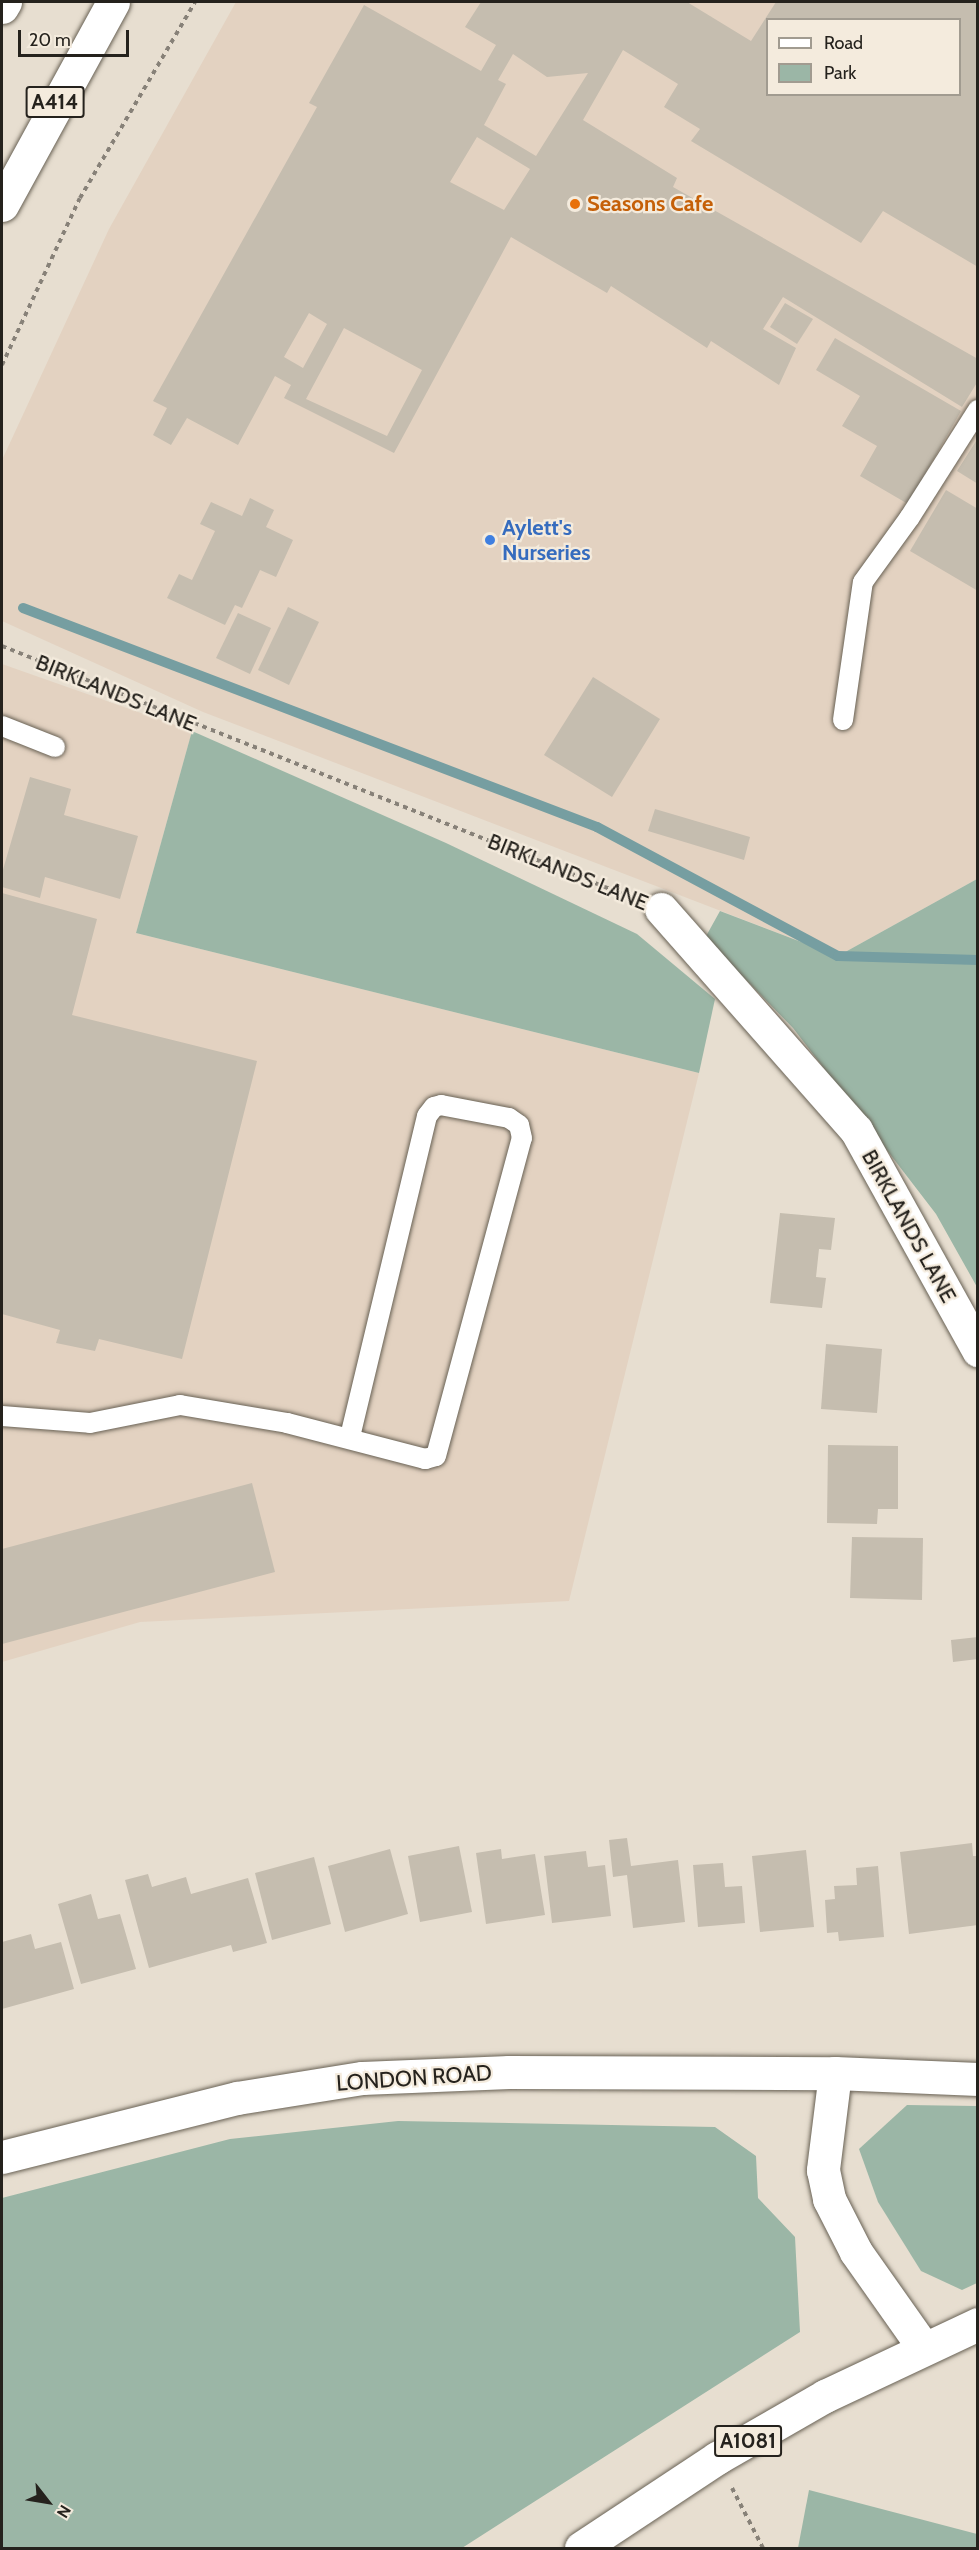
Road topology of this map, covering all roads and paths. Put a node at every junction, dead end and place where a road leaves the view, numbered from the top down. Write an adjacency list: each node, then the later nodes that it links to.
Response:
1 (5, 2): 4 (main road)
2 (113, 2): 5 (main road, A414)
3 (195, 2): 6 (path)
4 (2, 8)
5 (2, 205)
6 (2, 365)
7 (978, 410): 9 (lane)
8 (2, 646): 12 (path, BIRKLANDS LANE)
9 (843, 720)
10 (2, 726): 11 (lane)
11 (55, 747)
12 (661, 909): 13 (main road, BIRKLANDS LANE)
13 (978, 1350)
14 (2, 1416): 15 (lane)
15 (350, 1437): 15 (lane)
16 (835, 2073): 17 (main road, LONDON ROAD); 18 (main road, LONDON ROAD); 20 (main road)
17 (978, 2079)
18 (2, 2157)
19 (978, 2324): 20 (main road, A1081)
20 (923, 2347): 21 (main road, A1081)
21 (717, 2458): 22 (main road, A1081); 23 (path)
22 (580, 2548)
23 (763, 2548)

